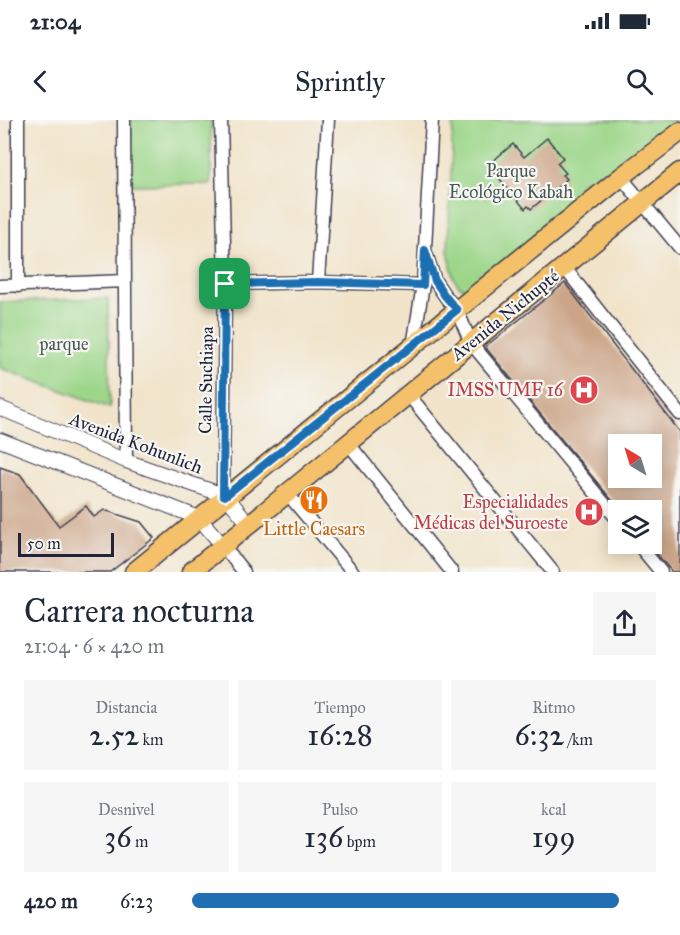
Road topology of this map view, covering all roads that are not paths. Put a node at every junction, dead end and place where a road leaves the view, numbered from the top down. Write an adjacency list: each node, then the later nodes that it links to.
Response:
1 (18, 120): 18 (street)
2 (123, 120): 13 (street)
3 (221, 120): 15 (street, Calle Suchiapa)
4 (328, 120): 14 (street)
5 (432, 120): 11 (street)
6 (680, 132): 8 (main road, Avenida Nichupté)
7 (680, 172): 9 (main road, Avenida Nichupté)
8 (621, 177): 9 (street); 19 (main road, Avenida Nichupté)
9 (642, 203): 10 (street); 12 (main road, Avenida Nichupté)
10 (680, 248)
11 (425, 250): 16 (street); 19 (street)
12 (564, 267): 20 (main road, Avenida Nichupté); 23 (street)
13 (125, 281): 18 (street); 28 (street)
14 (318, 282): 15 (street); 16 (street)
15 (225, 284): 30 (street, Calle Suchiapa)
16 (423, 285): 21 (street)
17 (0, 286): 18 (street)
18 (18, 286)
19 (457, 310): 20 (street); 21 (main road, Avenida Nichupté)
20 (471, 343): 22 (main road, Avenida Nichupté); 31 (street)
21 (414, 345): 30 (main road, Avenida Nichupté)
22 (408, 394): 27 (main road, Avenida Nichupté); 41 (street)
23 (675, 398): 25 (street)
24 (0, 408): 28 (street, Avenida Kohunlich)
25 (680, 414)
26 (0, 440): 32 (street)
27 (348, 443): 29 (main road, Avenida Nichupté); 40 (street)
28 (126, 461): 30 (street, Avenida Kohunlich)
29 (287, 493): 33 (main road, Avenida Nichupté); 39 (street)
30 (224, 496): 32 (main road, Avenida Nichupté); 33 (street)
31 (608, 508)
32 (199, 518): 34 (street); 36 (main road, Avenida Nichupté)
33 (249, 524): 34 (main road, Avenida Nichupté)
34 (223, 546): 37 (main road, Avenida Nichupté); 38 (street)
35 (646, 554): 42 (street)
36 (134, 572)
37 (190, 572)
38 (244, 572)
39 (352, 572)
40 (452, 572)
41 (553, 572)
42 (662, 572)

